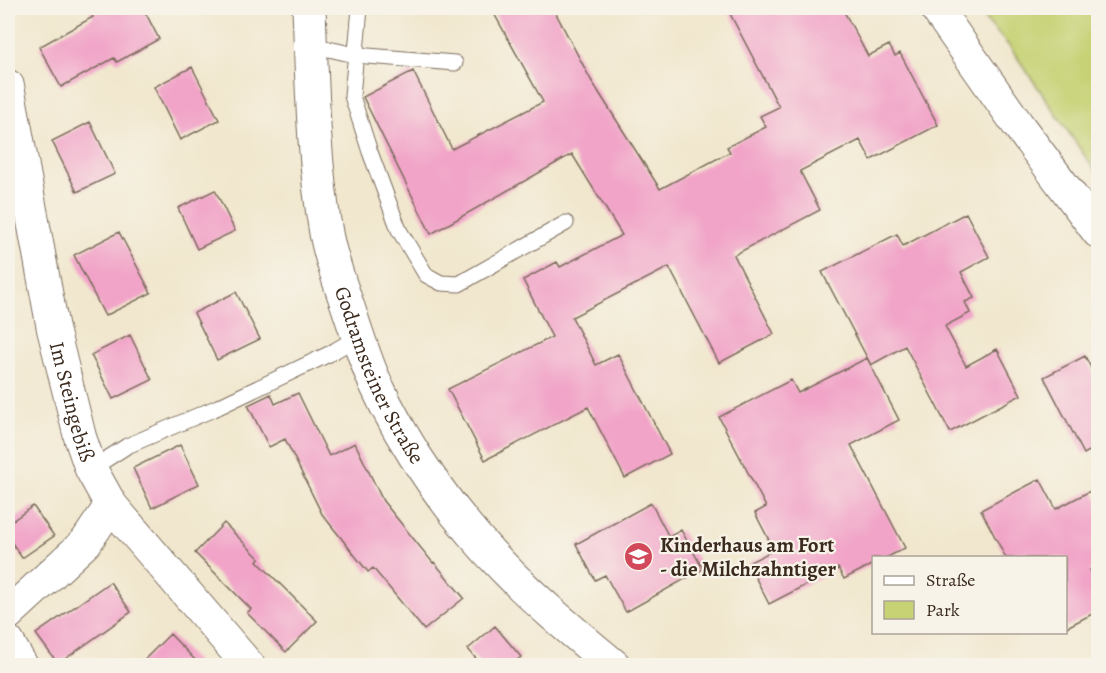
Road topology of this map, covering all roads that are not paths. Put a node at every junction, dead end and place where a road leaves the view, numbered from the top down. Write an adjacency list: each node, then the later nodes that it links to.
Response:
1 (309, 8): 4 (street, Godramsteiner Straße)
2 (360, 8): 5 (lane)
3 (936, 8): 9 (street)
4 (311, 45): 5 (lane); 10 (street, Godramsteiner Straße)
5 (355, 55): 6 (lane); 8 (lane)
6 (455, 63)
7 (8, 86): 11 (street, Im Steingebiß)
8 (566, 223)
9 (1098, 232)
10 (358, 337): 11 (lane); 17 (street, Godramsteiner Straße)
11 (91, 469): 12 (street, Im Steingebiß)
12 (111, 505): 13 (street); 16 (street, Im Steingebiß)
13 (8, 614)
14 (8, 642): 15 (street)
15 (22, 666)
16 (249, 666)
17 (614, 666)

